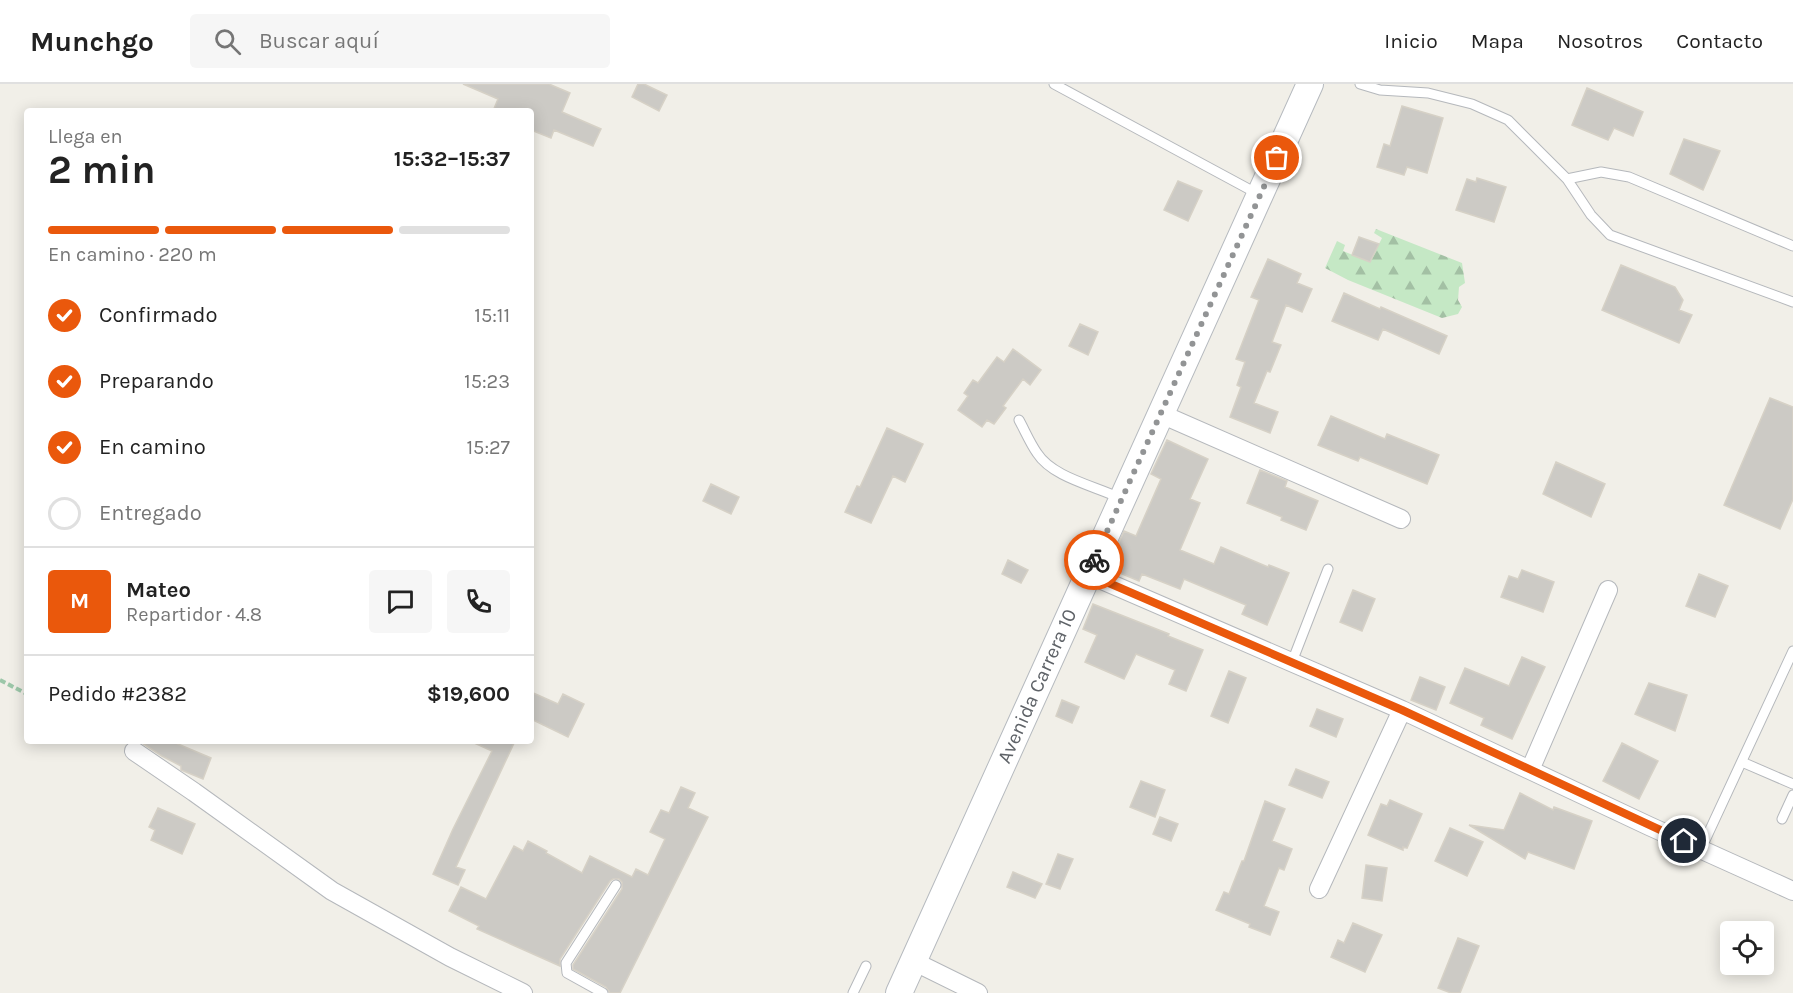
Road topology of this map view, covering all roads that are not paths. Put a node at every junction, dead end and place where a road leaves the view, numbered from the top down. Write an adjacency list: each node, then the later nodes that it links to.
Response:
1 (1054, 84): 5 (lane)
2 (1310, 84): 5 (street, Avenida Carrera 10)
3 (1360, 84): 4 (lane)
4 (1567, 179): 6 (lane); 7 (lane)
5 (1260, 195): 8 (street, Avenida Carrera 10)
6 (1793, 246)
7 (1793, 302)
8 (1161, 414): 10 (street, Avenida Carrera 10); 11 (street)
9 (1019, 420): 10 (lane)
10 (1122, 500): 13 (street, Avenida Carrera 10)
11 (1401, 519)
12 (1328, 569): 16 (lane)
13 (1088, 574): 16 (street); 28 (street, Avenida Carrera 10)
14 (1608, 590): 20 (street)
15 (1793, 651): 19 (lane)
16 (1292, 662): 17 (street)
17 (1402, 710): 20 (street); 26 (street)
18 (134, 751): 30 (street)
19 (1742, 762): 21 (lane); 24 (lane)
20 (1530, 770): 24 (street)
21 (1793, 784)
22 (1793, 795): 23 (lane)
23 (1782, 819)
24 (1701, 849): 27 (street)
25 (616, 885): 31 (lane)
26 (1319, 889)
27 (1793, 891)
28 (913, 961): 33 (street, Avenida Carrera 10); 34 (street)
29 (866, 966): 32 (lane)
30 (523, 993)
31 (603, 993)
32 (853, 993)
33 (899, 993)
34 (978, 993)

